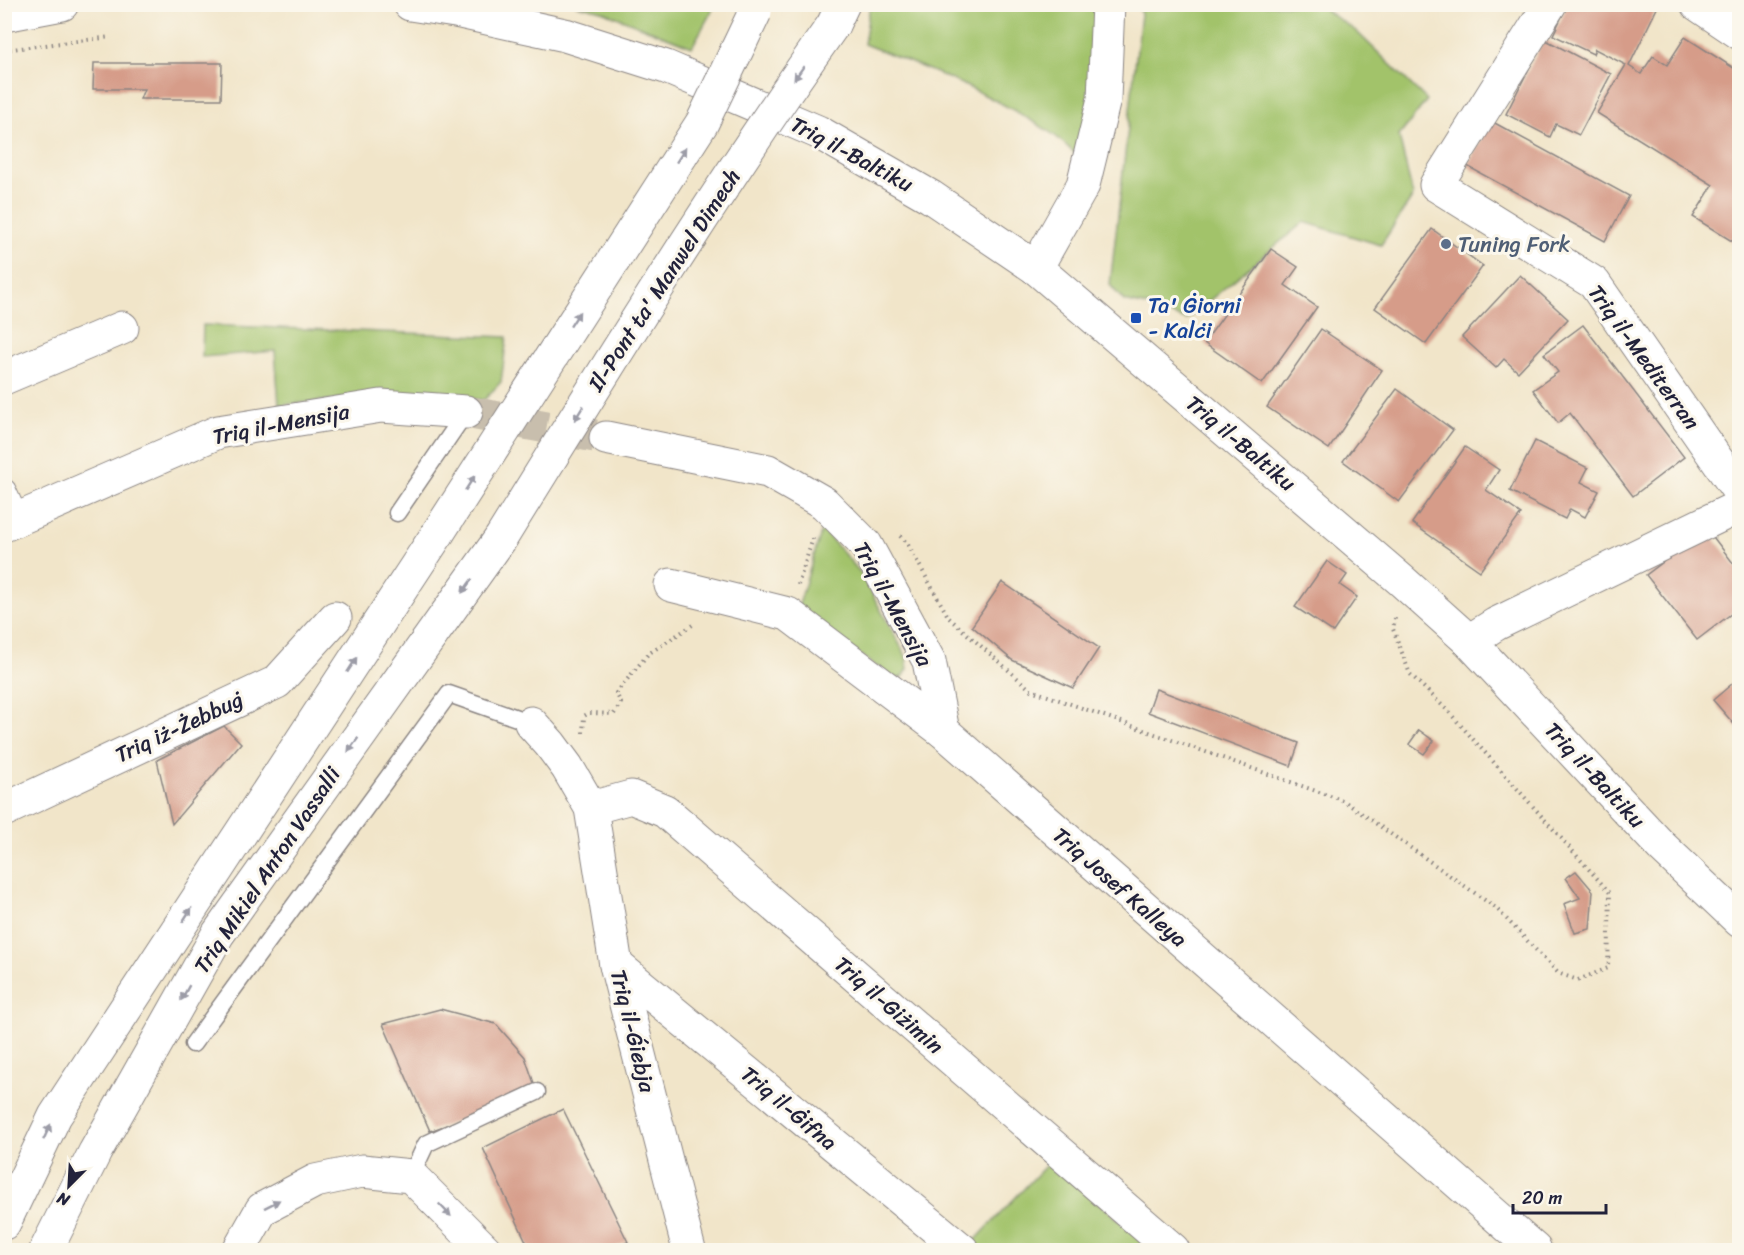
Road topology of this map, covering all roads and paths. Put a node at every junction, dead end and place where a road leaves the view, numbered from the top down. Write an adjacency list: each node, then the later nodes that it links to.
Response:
1 (62, 4): 7 (main road)
2 (410, 4): 12 (main road, Triq il-Baltiku)
3 (1108, 4): 12 (main road)
4 (1550, 4): 17 (main road, Triq il-Mediterran)
5 (1696, 4): 9 (main road)
6 (755, 7): 40 (main road, Triq Mikiel Anton Vassalli, one-way to 6, bridge)
7 (4, 15)
8 (838, 15): 23 (main road, Il-Pont ta' Manwel Dimech, one-way to 23, bridge)
9 (1740, 33)
10 (111, 37): 11 (path)
11 (4, 50)
12 (1036, 268): 24 (main road, Triq il-Baltiku)
13 (122, 328): 14 (main road)
14 (4, 378)
15 (466, 412): 20 (main road, Triq il-Mensija); 21 (lane)
16 (606, 438): 18 (main road, Triq il-Mensija)
17 (1740, 493)
18 (824, 503): 27 (path); 31 (main road, Triq il-Mensija)
19 (1740, 506): 29 (main road)
20 (8, 512)
21 (397, 513)
22 (899, 535): 24 (path)
23 (501, 538): 41 (main road, Triq Mikiel Anton Vassalli, one-way to 41)
24 (1401, 580): 29 (main road, Triq il-Baltiku)
25 (670, 585): 26 (main road, Triq Josef Kalleya)
26 (731, 600): 27 (main road, Triq Josef Kalleya); 32 (path)
27 (788, 614): 31 (main road, Triq Josef Kalleya)
28 (335, 618): 34 (main road, Triq iż-Żebbuġ)
29 (1469, 641): 35 (main road, Triq il-Baltiku)
30 (531, 723): 32 (main road); 37 (lane)
31 (943, 731): 47 (main road, Triq Josef Kalleya)
32 (567, 767): 33 (main road)
33 (591, 808): 36 (main road, Triq il-Ǵiebja); 46 (main road, Triq il-Giżimin)
34 (4, 810)
35 (1740, 921)
36 (616, 965): 44 (main road, Triq il-Ǵiebja); 45 (main road, Triq il-Ġifna)
37 (194, 1044)
38 (537, 1092): 39 (lane)
39 (411, 1176): 42 (main road, one-way to 39); 43 (main road, one-way to 43)
40 (4, 1223)
41 (46, 1251)
42 (239, 1251)
43 (484, 1251)
44 (689, 1251)
45 (962, 1251)
46 (1173, 1251)
47 (1535, 1251)

